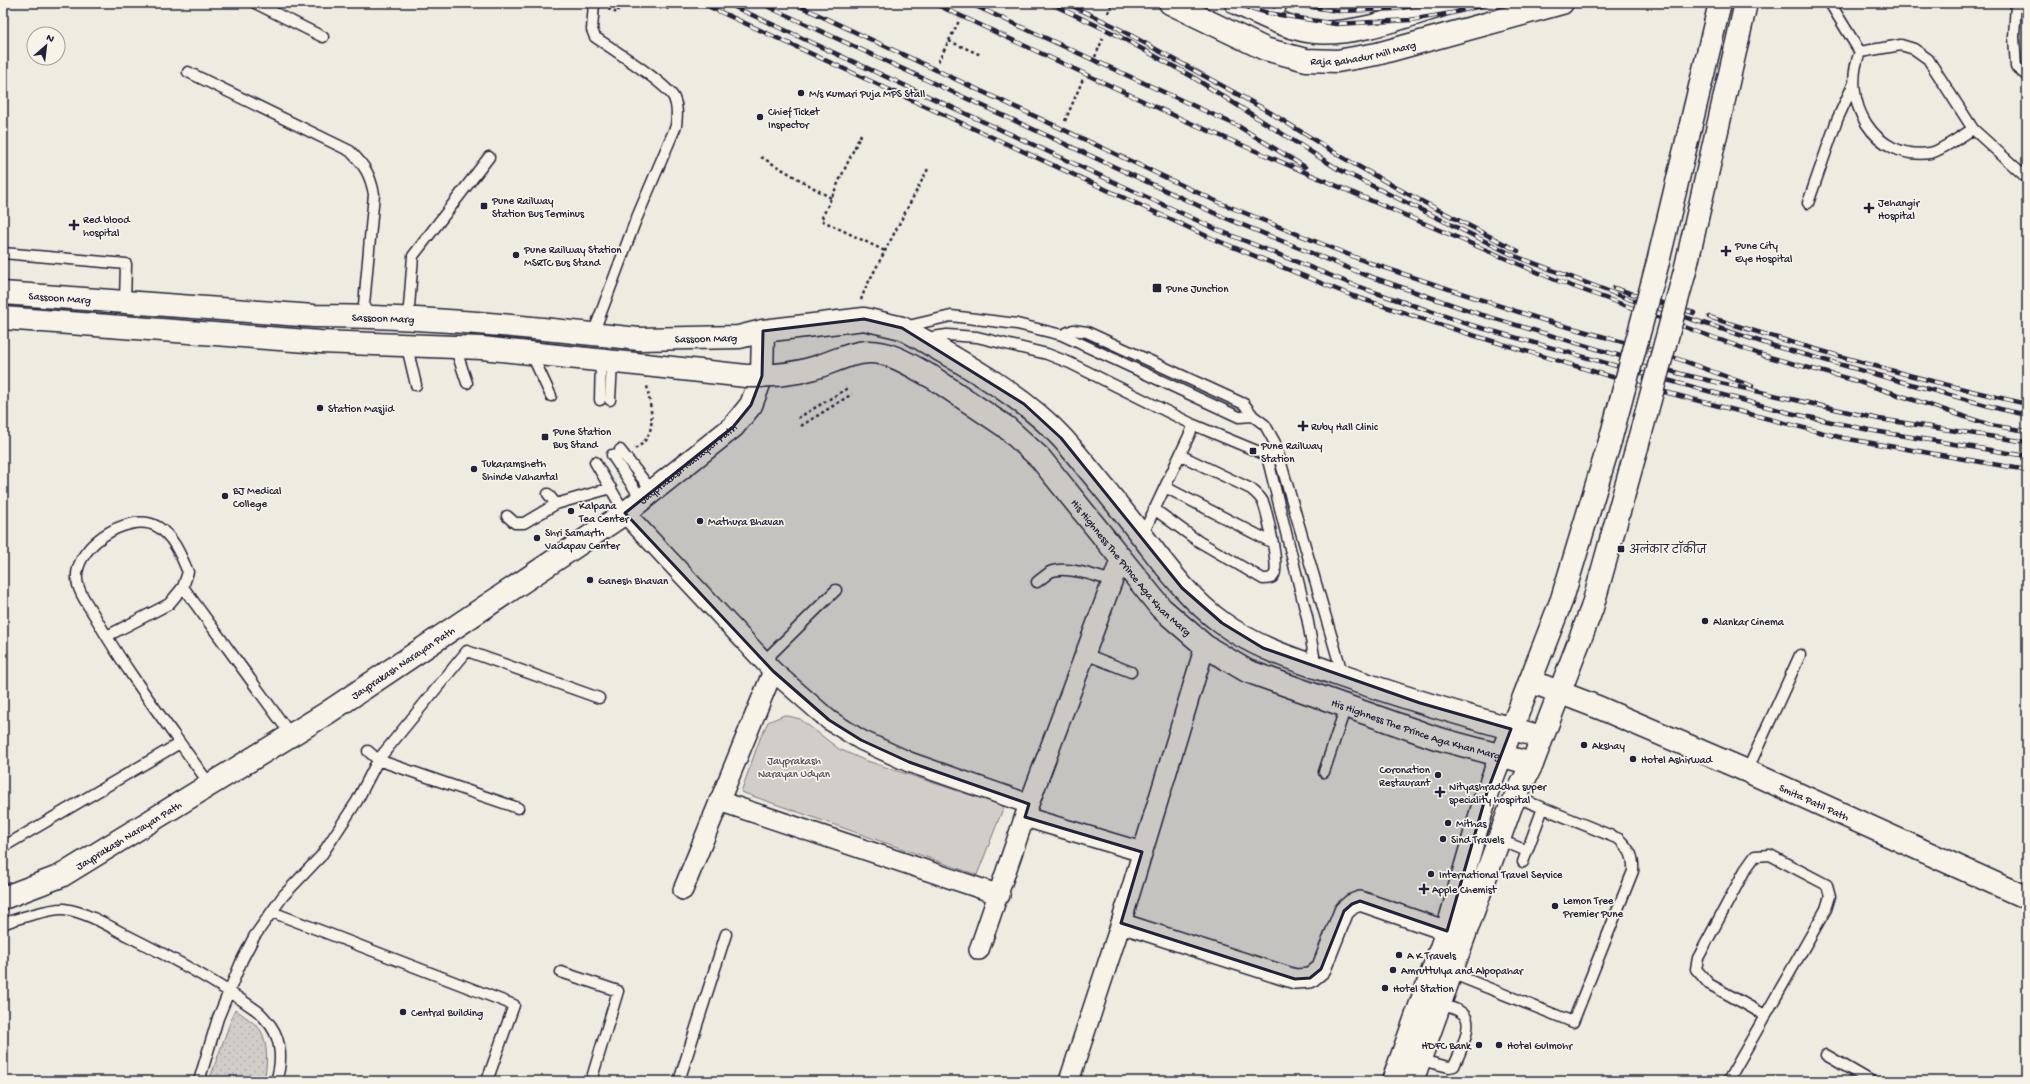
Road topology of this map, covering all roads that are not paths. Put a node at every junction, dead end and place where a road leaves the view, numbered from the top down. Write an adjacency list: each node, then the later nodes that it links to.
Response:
1 (256, 3): 13 (lane)
2 (1170, 3): 5 (main road, Raja Bahadur Mill Marg)
3 (1236, 3): 12 (main road)
4 (1449, 3): 11 (main road)
5 (1562, 3)
6 (1720, 3): 72 (main road, bridge)
7 (1746, 3): 73 (main road, bridge)
8 (1830, 3): 14 (lane)
9 (2016, 3): 16 (lane)
10 (594, 4): 30 (lane)
11 (1416, 8): 12 (main road)
12 (1279, 12)
13 (323, 37)
14 (1860, 52): 17 (lane); 18 (lane)
15 (188, 72): 25 (lane)
16 (2027, 76)
17 (1853, 85): 18 (lane); 21 (lane)
18 (1973, 129): 20 (lane)
19 (489, 157): 27 (lane)
20 (2027, 178)
21 (1808, 203)
22 (3, 253): 24 (lane)
23 (3, 293): 24 (main road, Sassoon Marg)
24 (125, 302): 25 (main road, Sassoon Marg)
25 (363, 316): 27 (main road, Sassoon Marg)
26 (3, 318): 32 (main road)
27 (408, 320): 30 (main road, Sassoon Marg)
28 (763, 332): 29 (main road, His Highness The Prince Aga Khan Marg, bridge); 30 (main road, Sassoon Marg, bridge); 36 (main road, Jayprakash Narayan Path, bridge)
29 (911, 333): 31 (lane); 43 (lane); 57 (main road, His Highness The Prince Aga Khan Marg)
30 (593, 334)
31 (1062, 335): 42 (lane); 42 (lane)
32 (407, 347): 33 (main road); 38 (lane)
33 (455, 347): 34 (main road); 37 (lane)
34 (531, 353): 35 (main road); 39 (lane)
35 (606, 362): 36 (main road, bridge); 40 (lane); 41 (lane)
36 (762, 376): 52 (main road, Jayprakash Narayan Path); 59 (main road, His Highness The Prince Aga Khan Marg, bridge)
37 (467, 383)
38 (416, 385)
39 (551, 396)
40 (600, 400)
41 (610, 400)
42 (1253, 416): 47 (lane)
43 (1194, 425): 45 (lane); 46 (lane)
44 (619, 453): 52 (lane)
45 (1180, 455): 49 (lane); 58 (lane)
46 (1267, 456): 47 (lane); 69 (lane)
47 (1281, 461): 71 (lane)
48 (595, 462): 50 (lane)
49 (1164, 487): 54 (lane); 58 (lane)
50 (611, 488): 53 (lane); 55 (lane)
51 (548, 494): 53 (lane)
52 (647, 496): 55 (main road, Jayprakash Narayan Path)
53 (556, 504): 56 (lane)
54 (1154, 509): 57 (lane); 58 (lane)
55 (625, 513): 68 (street); 77 (main road, Jayprakash Narayan Path)
56 (507, 516)
57 (1142, 536): 69 (main road, His Highness The Prince Aga Khan Marg)
58 (1273, 543)
59 (1121, 558): 60 (street); 65 (main road, His Highness The Prince Aga Khan Marg)
60 (1112, 581): 61 (lane); 66 (street)
61 (1037, 582)
62 (183, 587): 64 (lane); 64 (lane); 77 (lane)
63 (836, 590): 68 (lane)
64 (106, 636): 79 (lane)
65 (1204, 646): 75 (main road, His Highness The Prince Aga Khan Marg); 95 (street)
66 (1085, 654): 70 (lane); 91 (street)
67 (1800, 655): 84 (lane)
68 (768, 667): 88 (street); 91 (street)
69 (1316, 667): 71 (main road, His Highness The Prince Aga Khan Marg)
70 (1131, 672)
71 (1343, 676): 76 (main road, His Highness The Prince Aga Khan Marg)
72 (1530, 680): 73 (main road, Smita Patil Path); 76 (main road)
73 (1559, 692): 78 (main road); 84 (main road, Smita Patil Path)
74 (599, 698): 82 (lane)
75 (1346, 706): 81 (main road, His Highness The Prince Aga Khan Marg); 85 (lane)
76 (1511, 729): 78 (main road, His Highness The Prince Aga Khan Marg); 81 (main road)
77 (291, 735): 86 (main road, Jayprakash Narayan Path)
78 (1542, 737): 83 (main road)
79 (180, 743): 86 (lane); 93 (lane)
80 (368, 751): 82 (lane)
81 (1501, 755): 83 (main road, His Highness The Prince Aga Khan Marg); 104 (main road)
82 (378, 760): 89 (lane); 101 (lane)
83 (1532, 764): 87 (main road)
84 (1747, 771): 100 (main road, Smita Patil Path)
85 (1324, 772)
86 (210, 785): 99 (main road, Jayprakash Narayan Path)
87 (1516, 797): 90 (lane); 92 (main road)
88 (719, 801): 97 (street); 98 (street)
89 (518, 808)
90 (1543, 808): 94 (lane); 108 (lane)
91 (1027, 811): 95 (street); 98 (street)
92 (1500, 840): 94 (lane); 108 (main road)
93 (3, 847)
94 (1527, 851): 96 (lane)
95 (1142, 852): 102 (street)
96 (1523, 862)
97 (683, 890)
98 (1000, 895): 106 (street)
99 (3, 898)
100 (2027, 898)
101 (272, 912): 109 (lane); 116 (lane)
102 (1121, 923): 104 (street); 119 (street)
103 (3, 924): 109 (lane)
104 (1447, 931): 113 (main road)
105 (726, 934): 118 (lane)
106 (979, 950)
107 (561, 972): 117 (lane)
108 (1451, 973): 110 (main road)
109 (229, 993): 114 (lane); 115 (lane)
110 (1440, 1004): 113 (main road); 113 (lane)
111 (1765, 1015): 111 (lane); 120 (lane)
112 (1826, 1055): 121 (lane)
113 (1409, 1075)
114 (199, 1081)
115 (276, 1081)
116 (487, 1081)
117 (591, 1081)
118 (678, 1081)
119 (1069, 1081)
120 (1728, 1081)
121 (1871, 1081)

